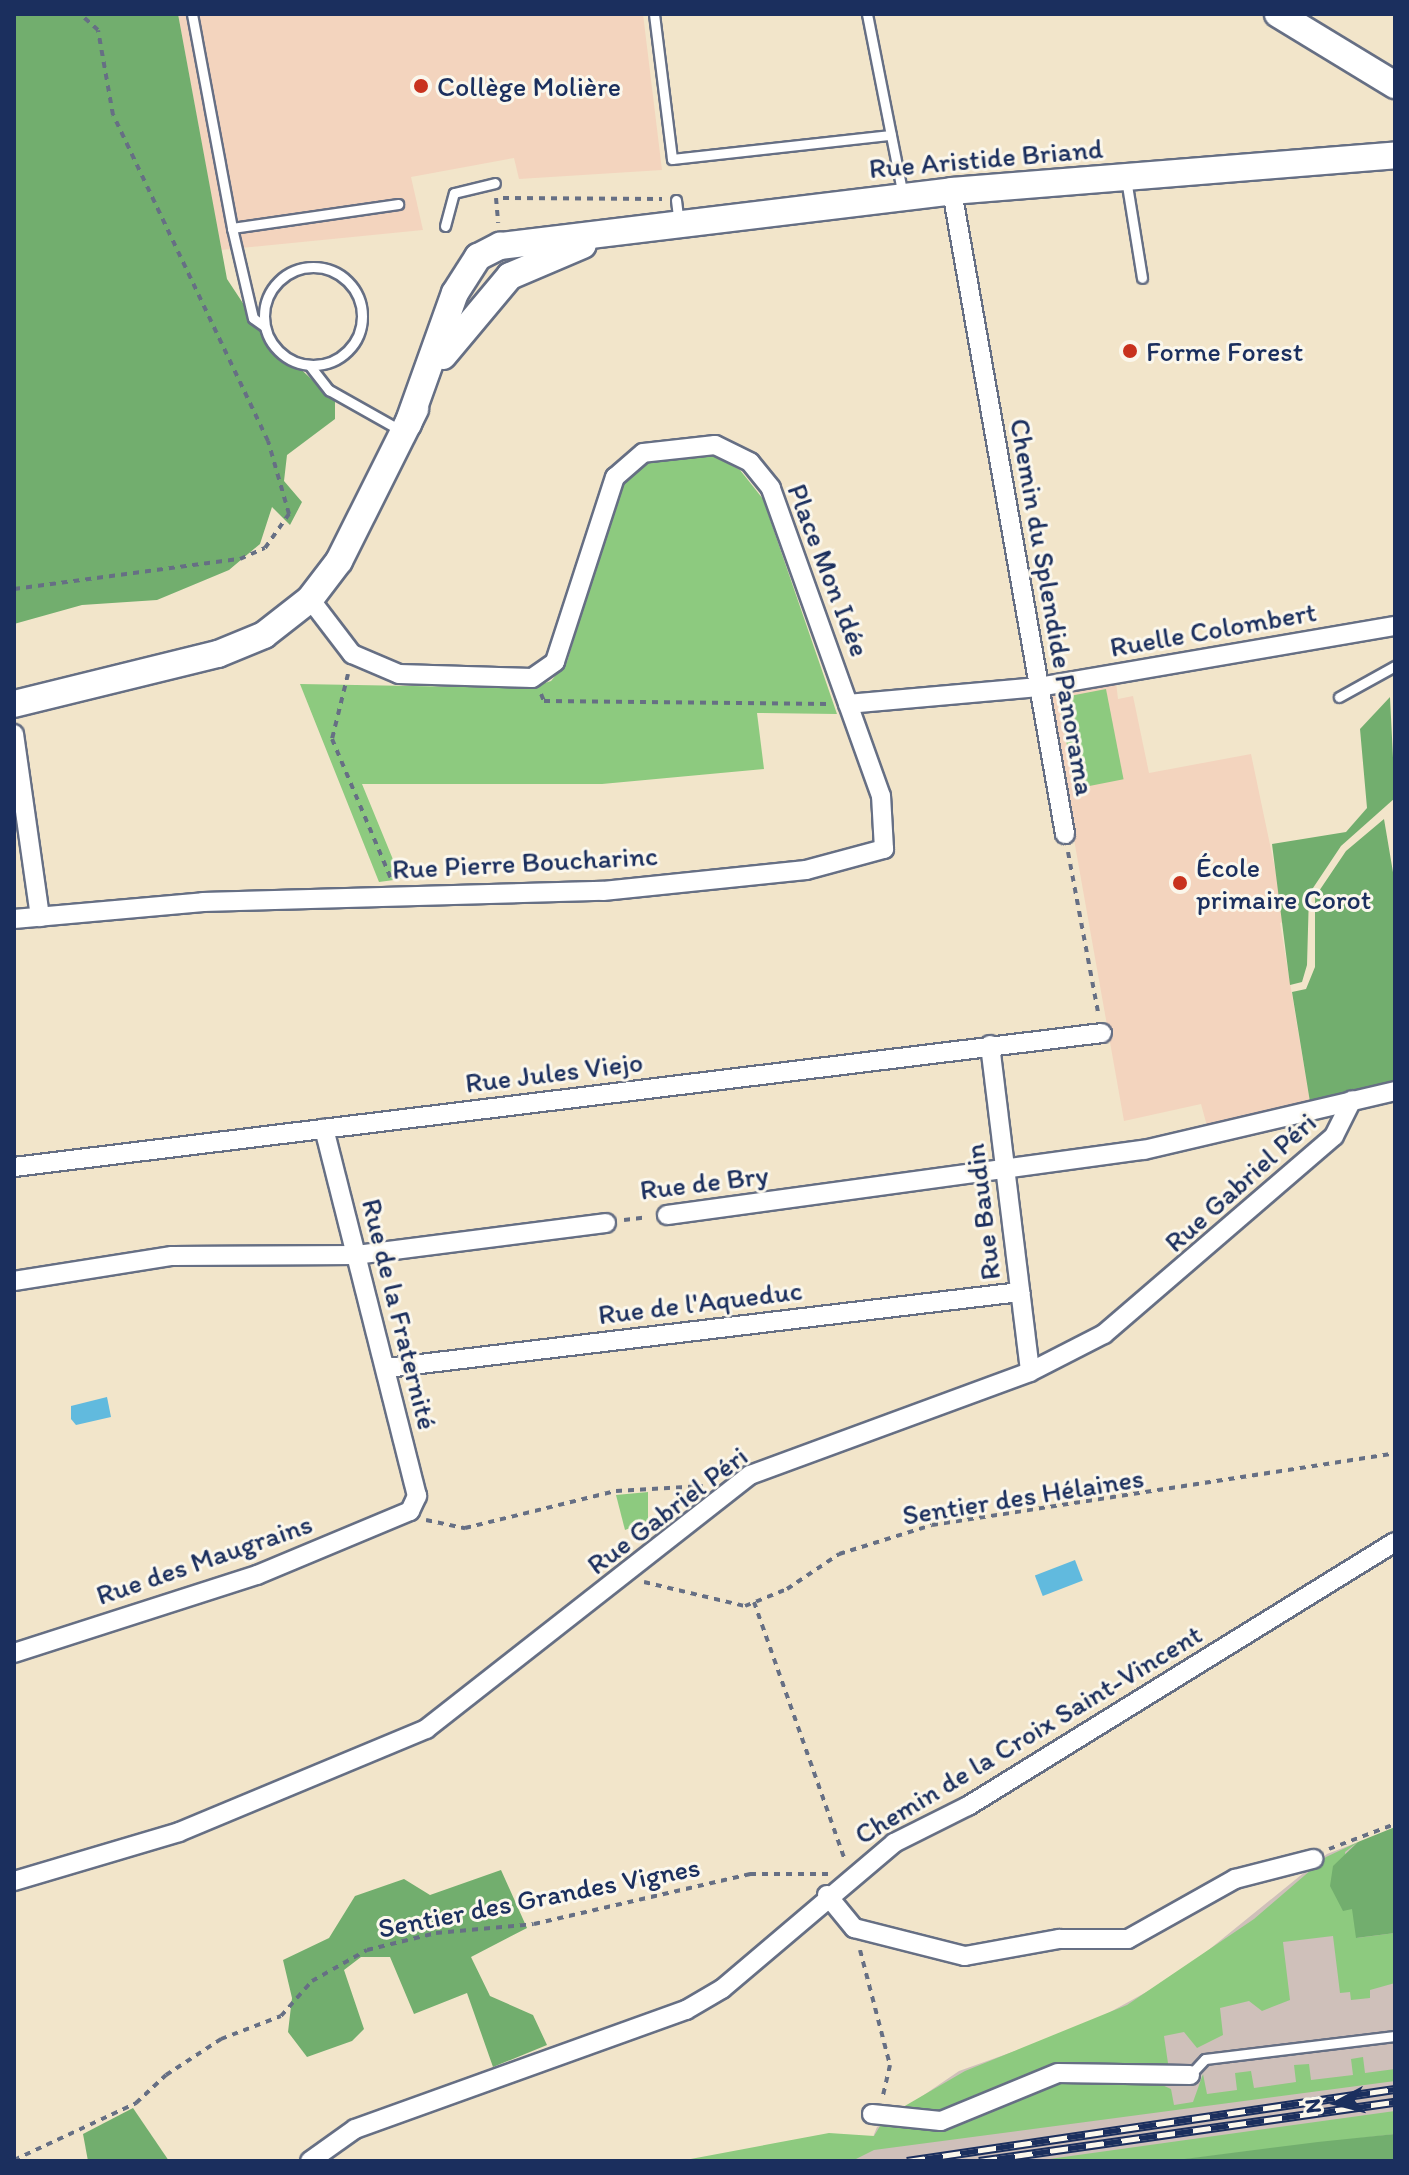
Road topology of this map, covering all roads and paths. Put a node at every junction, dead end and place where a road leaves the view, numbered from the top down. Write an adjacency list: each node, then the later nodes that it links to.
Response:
1 (80, 14): 23 (path)
2 (192, 14): 17 (lane)
3 (654, 14): 7 (lane)
4 (867, 14): 7 (lane)
5 (1278, 14): 6 (street)
6 (1395, 85)
7 (891, 135): 14 (lane)
8 (1395, 145): 10 (street, Rue Aristide Briand)
9 (1395, 155): 10 (street, Rue Aristide Briand)
10 (1340, 158): 11 (street, Rue Aristide Briand)
11 (1125, 177): 13 (street, Rue Aristide Briand); 19 (lane)
12 (495, 183): 16 (lane)
13 (952, 191): 14 (street, Rue Aristide Briand); 29 (street, Chemin du Splendide Panorama)
14 (903, 197): 18 (street, Rue Aristide Briand)
15 (398, 204): 17 (lane)
16 (445, 226)
17 (232, 228): 20 (lane)
18 (639, 231): 22 (street, Rue Aristide Briand); 22 (street, Rue Aristide Briand)
19 (1142, 278)
20 (264, 326): 21 (lane); 21 (lane)
21 (310, 366): 22 (lane)
22 (405, 428): 24 (street, Rue Aristide Briand)
23 (14, 589)
24 (310, 599): 26 (street); 31 (street, Rue Aristide Briand)
25 (1395, 626): 29 (street, Ruelle Colombert)
26 (352, 654): 28 (street); 35 (path)
27 (1395, 666): 30 (lane)
28 (532, 678): 32 (path); 32 (street, Place Mon Idée)
29 (1038, 687): 32 (street, Ruelle Colombert); 34 (street, Chemin du Splendide Panorama)
30 (1339, 697)
31 (14, 704)
32 (848, 704): 35 (street, Rue Pierre Boucharinc)
33 (14, 734): 36 (street)
34 (1065, 834): 38 (path, Chemin du Splendide Panorama)
35 (398, 896): 36 (street, Rue Pierre Boucharinc)
36 (40, 917): 37 (street, Rue Pierre Boucharinc)
37 (14, 919)
38 (1102, 1033): 39 (street, Rue Jules Viejo)
39 (990, 1045): 42 (street, Rue Jules Viejo); 44 (street, Rue Baudin)
40 (1395, 1091): 41 (street, Rue de Bry)
41 (1352, 1100): 44 (street, Rue de Bry); 51 (street, Rue Gabriel Péri)
42 (324, 1129): 43 (street, Rue Jules Viejo); 47 (street, Rue de la Fraternité)
43 (14, 1167)
44 (1005, 1171): 45 (street, Rue de Bry); 49 (street, Rue Baudin)
45 (667, 1215): 46 (path, Rue de Bry)
46 (606, 1223): 47 (street, Rue de Bry)
47 (356, 1255): 48 (street, Rue de Bry); 50 (street, Rue de la Fraternité)
48 (14, 1281)
49 (1020, 1292): 50 (street, Rue de l'Aqueduc); 51 (street, Rue Baudin)
50 (387, 1368): 54 (street, Rue de la Fraternité)
51 (1030, 1372): 53 (street, Rue Gabriel Péri)
52 (1395, 1453): 57 (path, Sentier des Hélaines)
53 (721, 1497): 54 (path); 56 (street, Rue Gabriel Péri)
54 (410, 1511): 58 (street, Rue des Maugrains)
55 (1395, 1542): 63 (street, Chemin de la Croix Saint-Vincent)
56 (627, 1575): 57 (path); 62 (street, Rue Gabriel Péri)
57 (754, 1602): 60 (path)
58 (14, 1653)
59 (1395, 1824): 61 (path)
60 (842, 1854)
61 (1313, 1859): 64 (street)
62 (14, 1881)
63 (832, 1890): 64 (street); 68 (path, Sentier des Grandes Vignes); 69 (street, Chemin de la Croix Saint-Vincent)
64 (854, 1928): 67 (path)
65 (1395, 2036): 66 (lane)
66 (1190, 2075): 67 (street)
67 (872, 2114)
68 (14, 2160)
69 (310, 2161)

